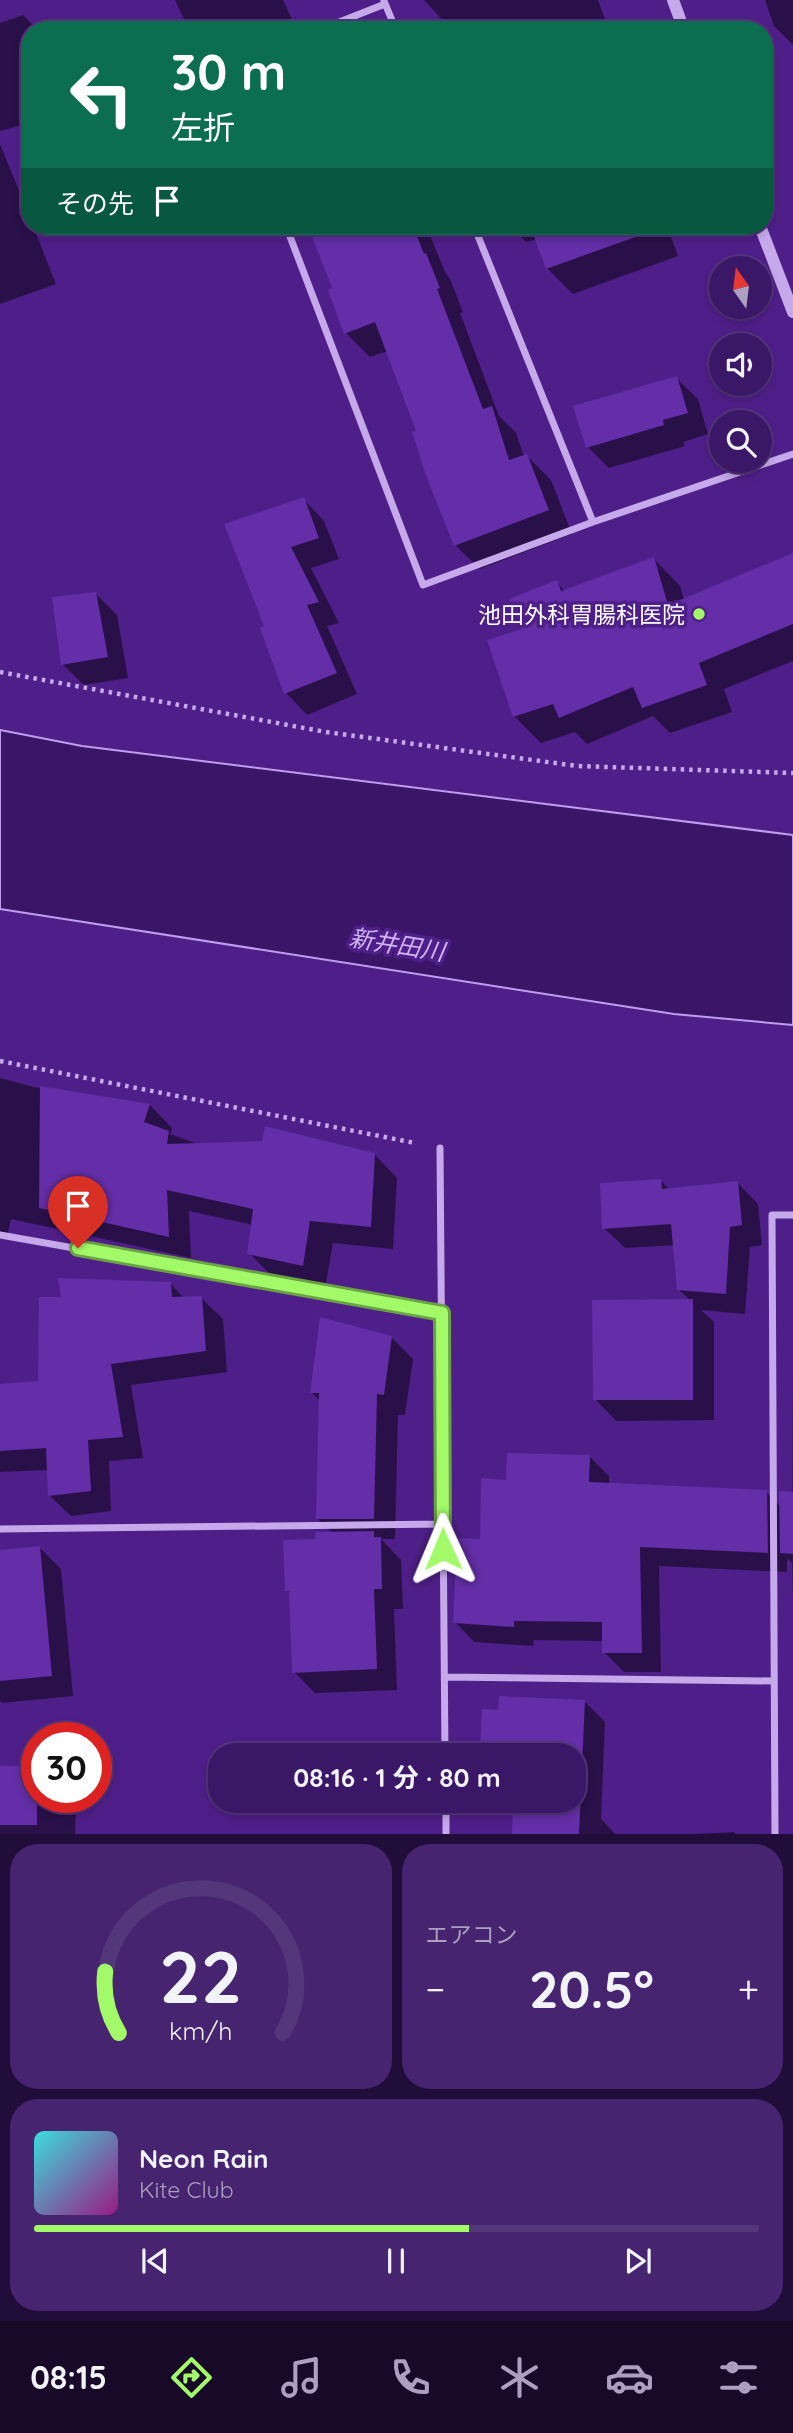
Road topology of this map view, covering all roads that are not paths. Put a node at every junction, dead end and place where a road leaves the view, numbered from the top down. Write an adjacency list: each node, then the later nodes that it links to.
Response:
1 (673, 0): 5 (street)
2 (385, 2): 3 (street); 4 (street)
3 (340, 21)
4 (392, 21)
5 (681, 21)
6 (289, 235): 11 (street)
7 (478, 235): 11 (street)
8 (763, 235): 9 (street)
9 (793, 312)
10 (793, 454): 11 (street)
11 (593, 522)
12 (440, 1148): 15 (street)
13 (793, 1215): 19 (street)
14 (0, 1235): 15 (street)
15 (442, 1313): 16 (street)
16 (442, 1524): 17 (street); 18 (street)
17 (0, 1529)
18 (445, 1677): 19 (street); 20 (street)
19 (774, 1681): 23 (street)
20 (445, 1743)
21 (446, 1813): 22 (street)
22 (446, 1834)
23 (775, 1834)

